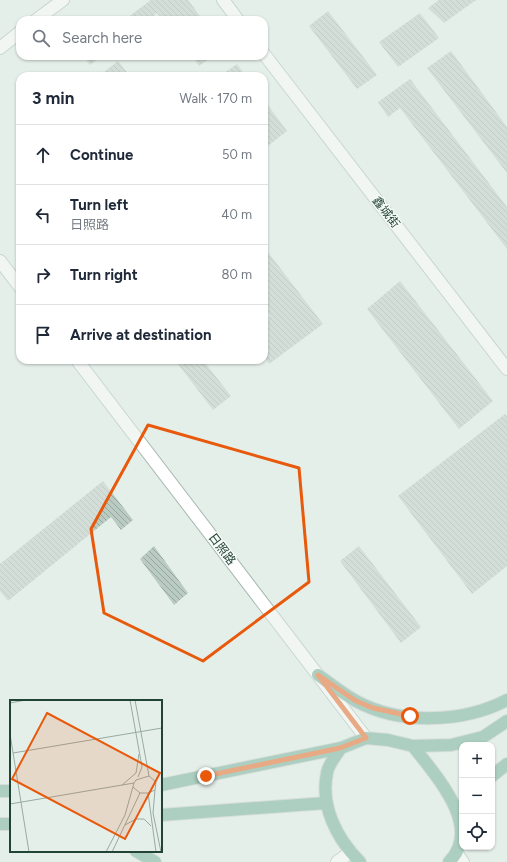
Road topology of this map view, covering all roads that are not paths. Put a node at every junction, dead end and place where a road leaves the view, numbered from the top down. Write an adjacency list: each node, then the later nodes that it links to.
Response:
1 (63, 0): 3 (street)
2 (223, 0): 4 (street)
3 (41, 16)
4 (235, 16)
5 (16, 35): 6 (street)
6 (0, 48)
7 (268, 59): 11 (street, 鑫城街)
8 (0, 261): 9 (street)
9 (16, 282)
10 (80, 364): 12 (street, 日照路)
11 (507, 370)
12 (318, 675): 13 (main road); 15 (street, 日照路)
13 (507, 700)
14 (507, 721): 16 (main road)
15 (366, 738): 16 (main road); 17 (main road)
16 (413, 746): 23 (main road)
17 (340, 748): 20 (main road); 24 (main road)
18 (507, 764): 19 (main road)
19 (495, 774)
20 (162, 785)
21 (10, 791): 22 (main road)
22 (0, 792)
23 (459, 802)
24 (326, 803): 26 (main road); 28 (main road)
25 (460, 814): 29 (main road)
26 (162, 815)
27 (138, 852): 30 (main road)
28 (351, 852): 31 (street); 32 (main road)
29 (456, 859)
30 (155, 862)
31 (337, 862)
32 (360, 862)

